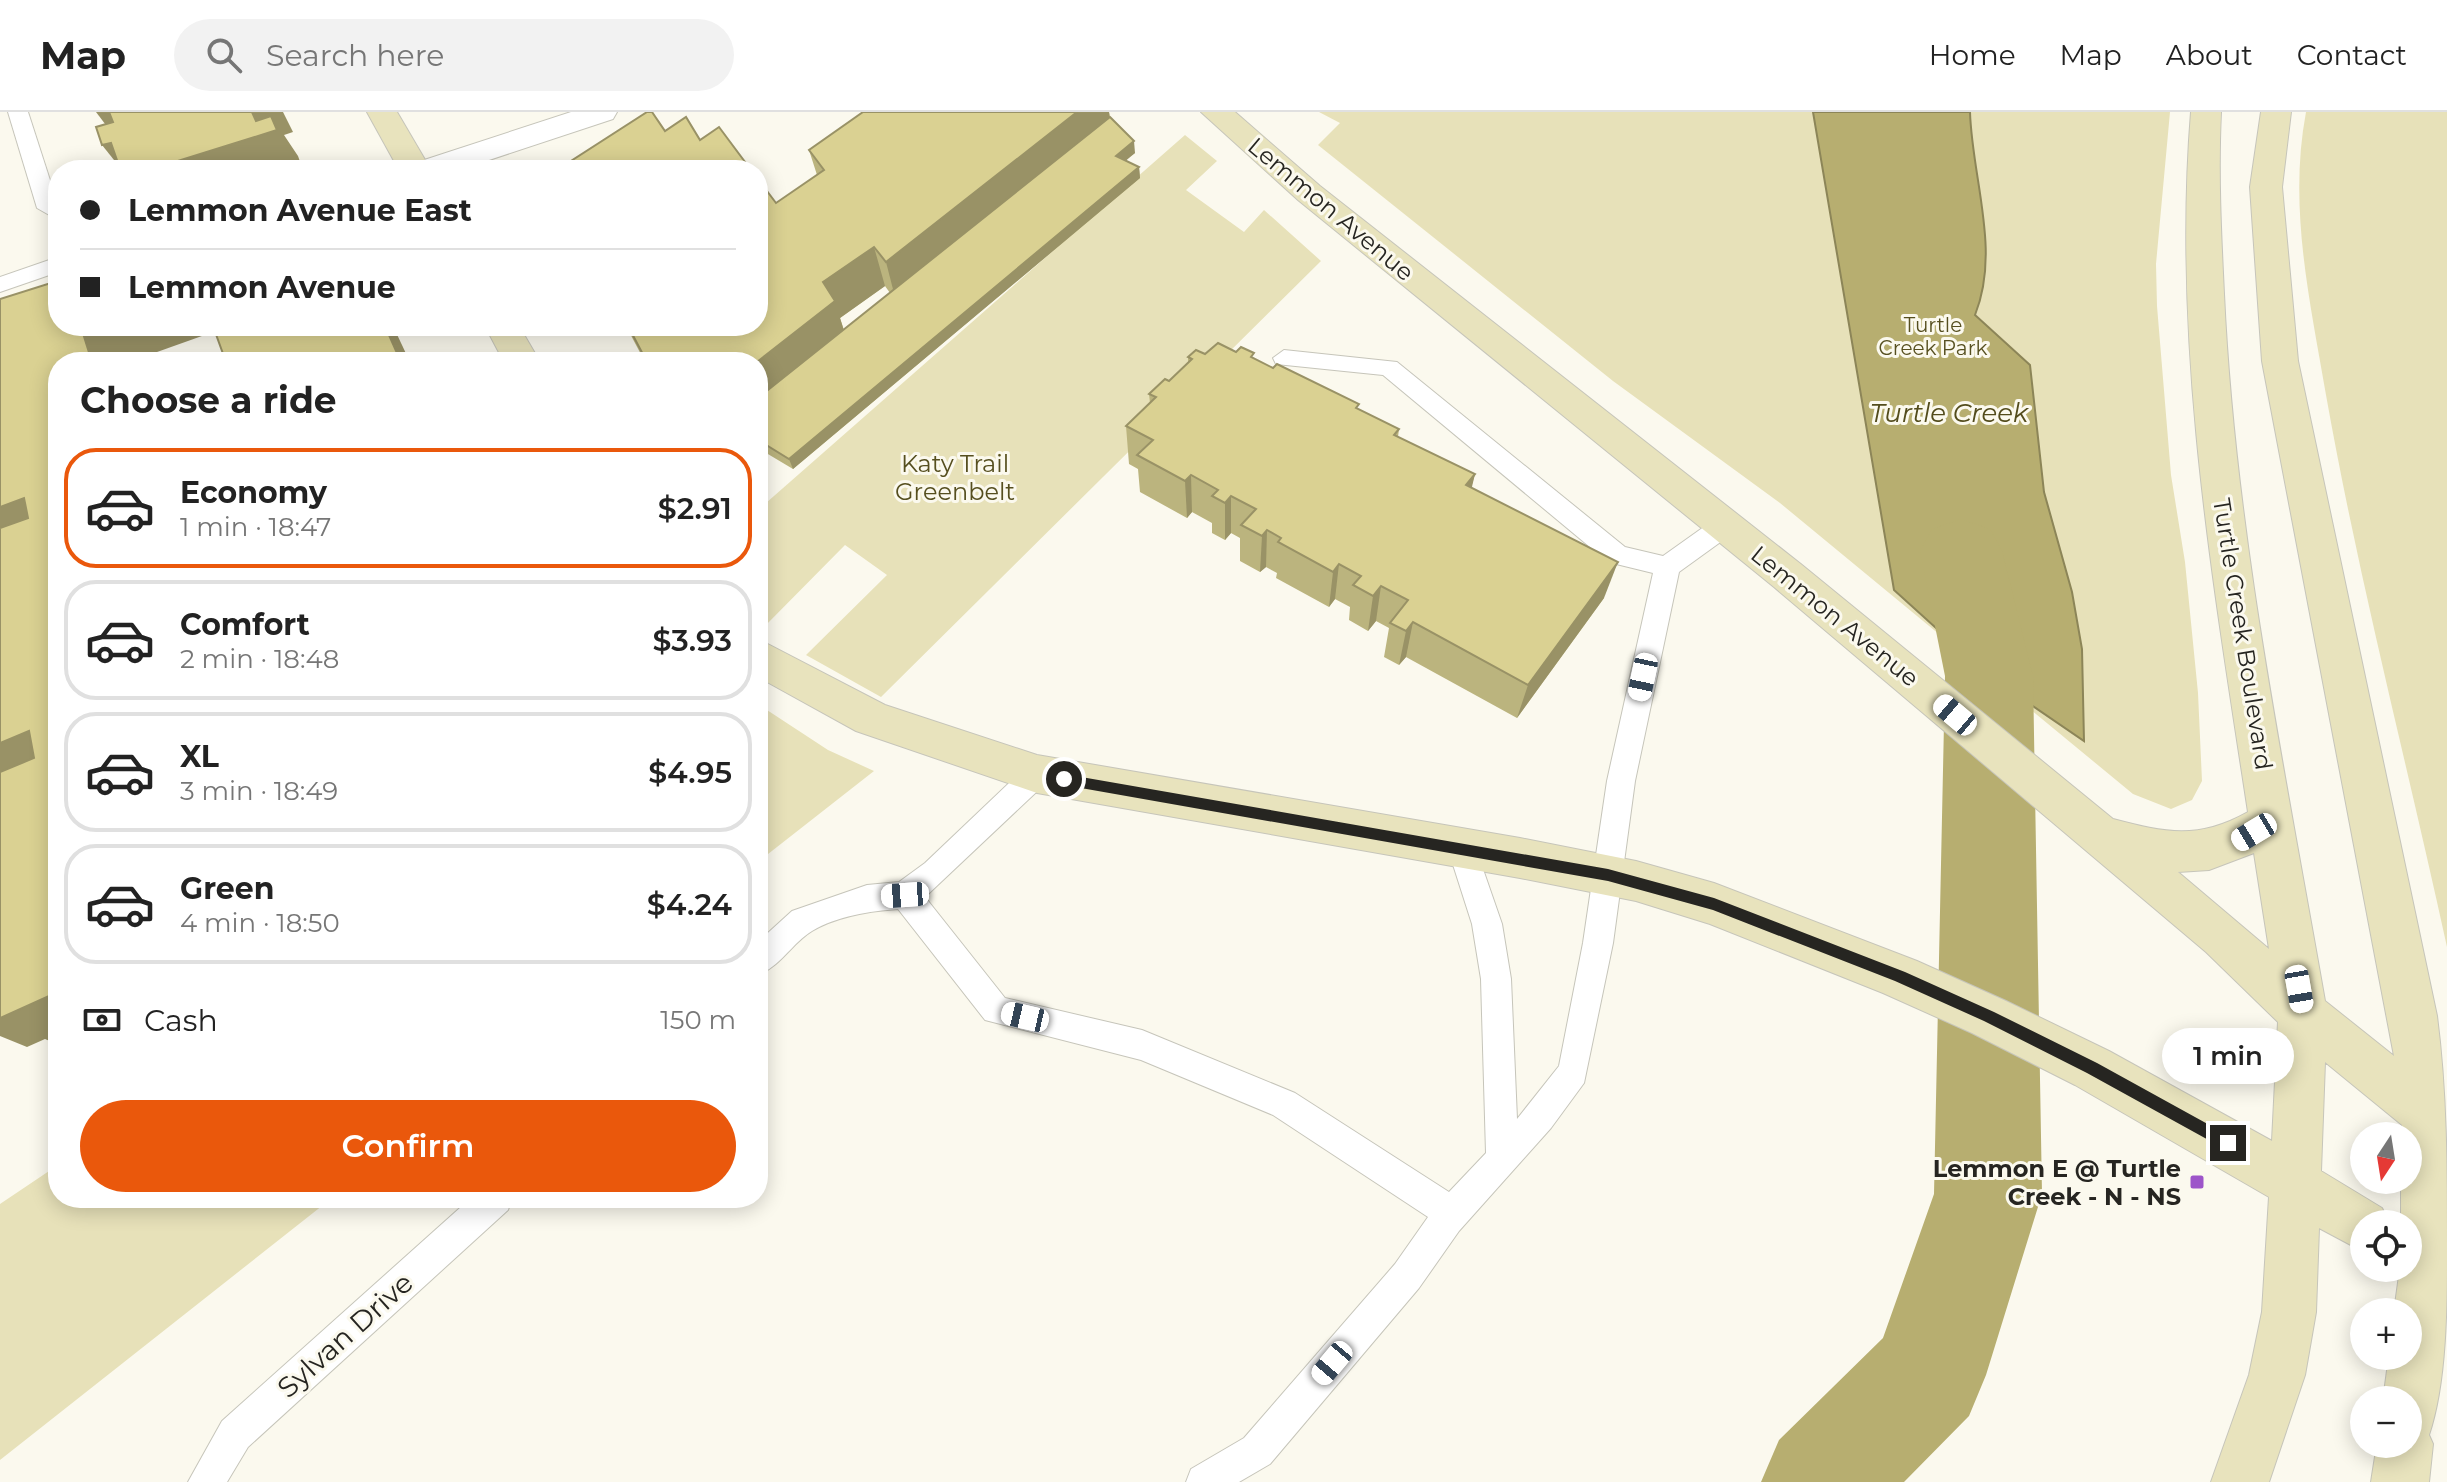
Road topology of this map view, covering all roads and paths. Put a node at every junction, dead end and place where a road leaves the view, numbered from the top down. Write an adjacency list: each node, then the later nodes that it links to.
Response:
1 (18, 112): 9 (lane)
2 (382, 112): 7 (main road)
3 (602, 112): 8 (street)
4 (1216, 112): 13 (main road, Lemmon Avenue)
5 (2206, 112): 17 (main road, Turtle Creek Boulevard)
6 (2276, 112): 24 (main road)
7 (409, 160)
8 (456, 160)
9 (48, 208)
10 (48, 268): 11 (lane)
11 (0, 285)
12 (1284, 358): 14 (lane)
13 (1724, 526): 14 (lane); 18 (main road, Lemmon Avenue)
14 (1667, 567): 20 (lane)
15 (768, 662): 16 (main road)
16 (1037, 774): 19 (main road); 21 (lane)
17 (2271, 822): 18 (main road); 23 (main road, Turtle Creek Boulevard)
18 (2099, 835): 23 (main road, Lemmon Avenue)
19 (1462, 849): 20 (main road); 25 (lane)
20 (1622, 878): 25 (lane); 26 (main road)
21 (905, 895): 22 (lane); 28 (lane)
22 (768, 952)
23 (2303, 1013): 24 (main road, Lemmon Avenue); 26 (main road, Turtle Creek Boulevard)
24 (2437, 1122): 30 (main road)
25 (1502, 1157): 28 (lane)
26 (2298, 1183): 29 (main road); 35 (main road, Turtle Creek Boulevard)
27 (485, 1208): 33 (lane, Sylvan Drive)
28 (1453, 1214): 34 (lane)
29 (2350, 1217)
30 (2427, 1267): 31 (main road)
31 (2412, 1386)
32 (2403, 1458): 36 (main road)
33 (206, 1482)
34 (1204, 1482)
35 (2240, 1482)
36 (2400, 1482)

